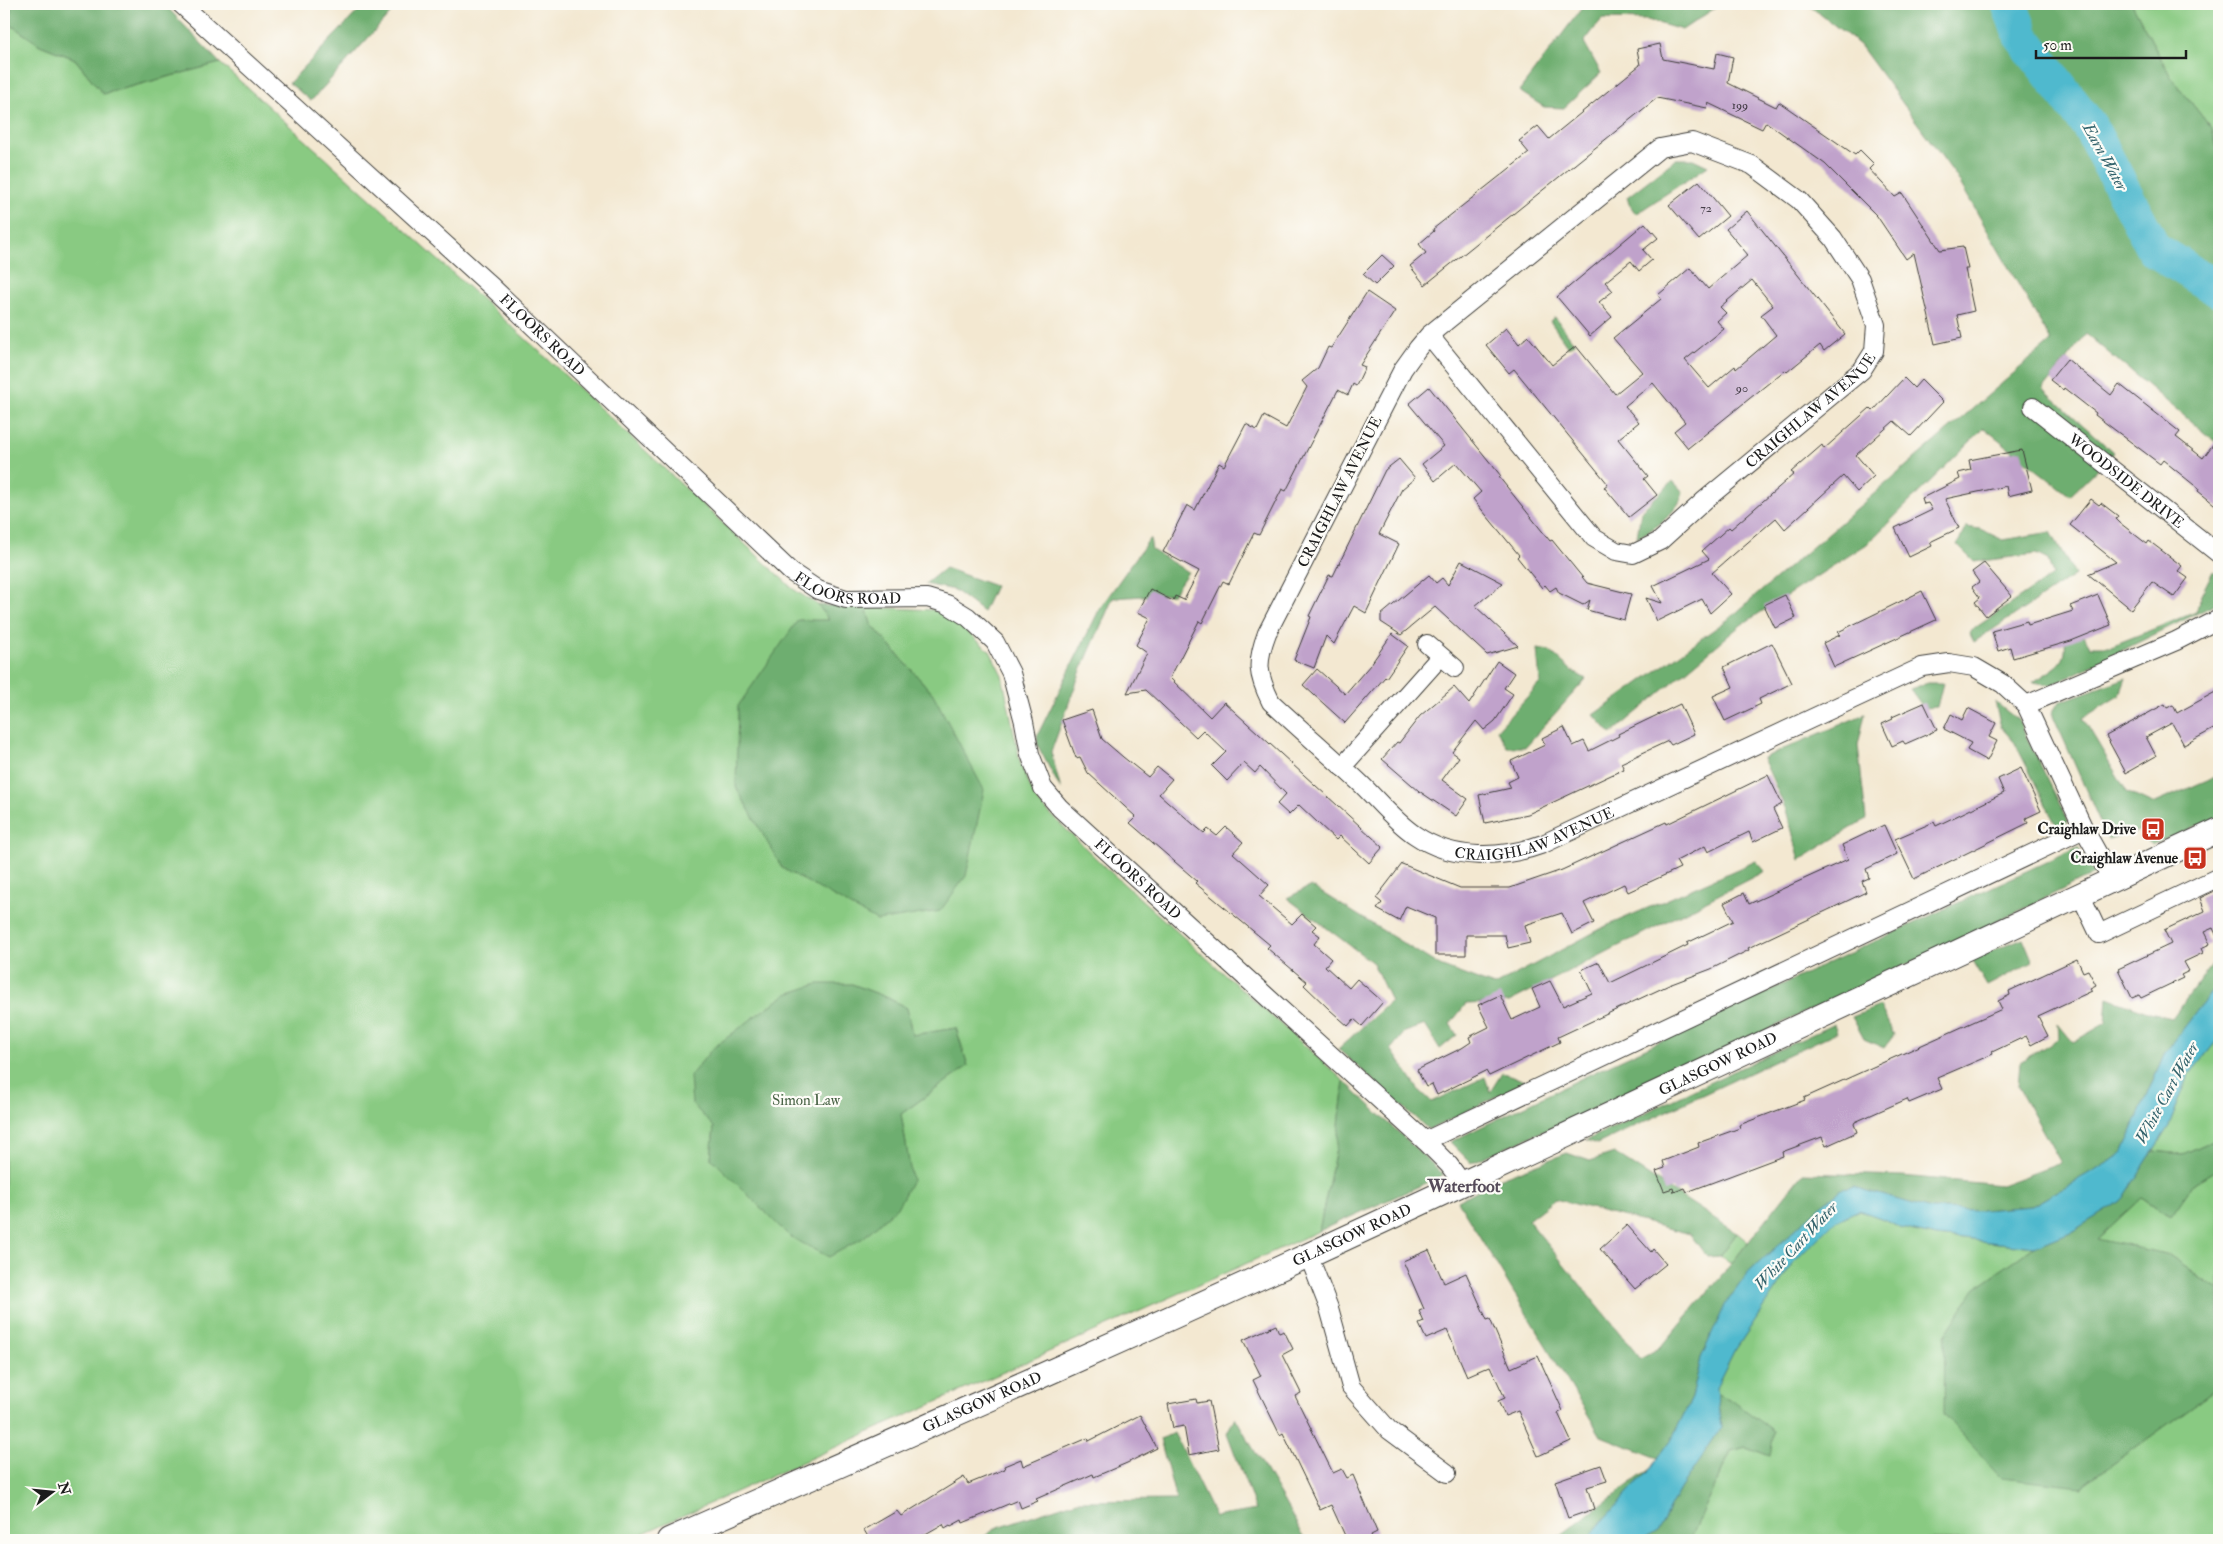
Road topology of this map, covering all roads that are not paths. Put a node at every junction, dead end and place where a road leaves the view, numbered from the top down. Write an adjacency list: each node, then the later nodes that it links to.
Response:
1 (181, 4): 16 (street, FLOORS ROAD)
2 (1430, 335): 2 (street, CRAIGHLAW AVENUE); 10 (street, CRAIGHLAW AVENUE)
3 (2033, 407): 4 (street, WOODSIDE DRIVE)
4 (2219, 554)
5 (2219, 619): 9 (street)
6 (1427, 644): 7 (street)
7 (1440, 657): 8 (street); 10 (street)
8 (1455, 668)
9 (2026, 705): 10 (street, CRAIGHLAW AVENUE); 11 (street, CRAIGHLAW AVENUE)
10 (1342, 767)
11 (2084, 829): 14 (street, CRAIGHLAW AVENUE); 16 (street)
12 (2219, 830): 14 (main road, GLASGOW ROAD)
13 (2219, 877): 15 (street)
14 (2112, 879): 15 (main road, GLASGOW ROAD)
15 (2080, 894): 17 (main road, GLASGOW ROAD)
16 (1425, 1141): 17 (street, FLOORS ROAD)
17 (1463, 1184): 18 (main road, GLASGOW ROAD)
18 (1308, 1254): 19 (street); 20 (main road, GLASGOW ROAD)
19 (1447, 1473)
20 (669, 1540)

